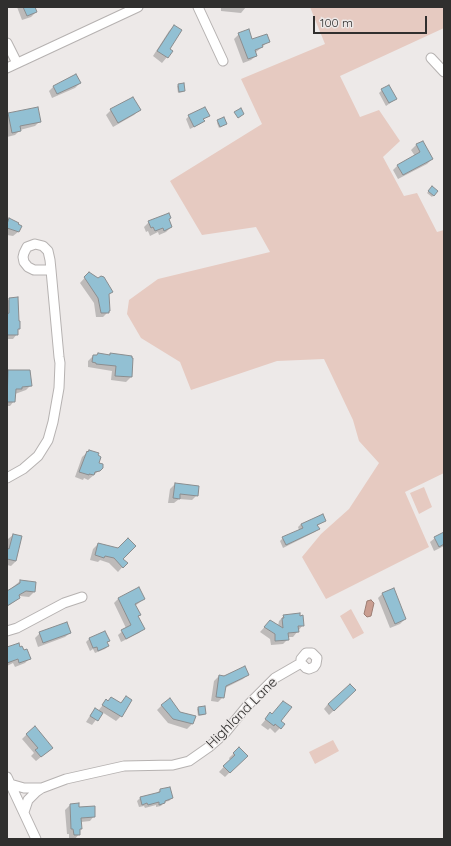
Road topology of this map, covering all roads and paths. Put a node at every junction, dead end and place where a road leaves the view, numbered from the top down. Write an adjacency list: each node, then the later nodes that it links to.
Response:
1 (138, 7): 6 (street)
2 (198, 7): 5 (street)
3 (7, 43): 6 (street)
4 (431, 58): 7 (street)
5 (223, 61)
6 (10, 64)
7 (444, 72)
8 (51, 270): 8 (street); 9 (street)
9 (7, 478)
10 (82, 597): 11 (street)
11 (7, 631)
12 (301, 663): 14 (street, Highland Lane)
13 (8, 782): 14 (street, Highland Lane); 15 (street)
14 (42, 788): 15 (street, Highland Lane)
15 (24, 812): 16 (street)
16 (36, 839)

